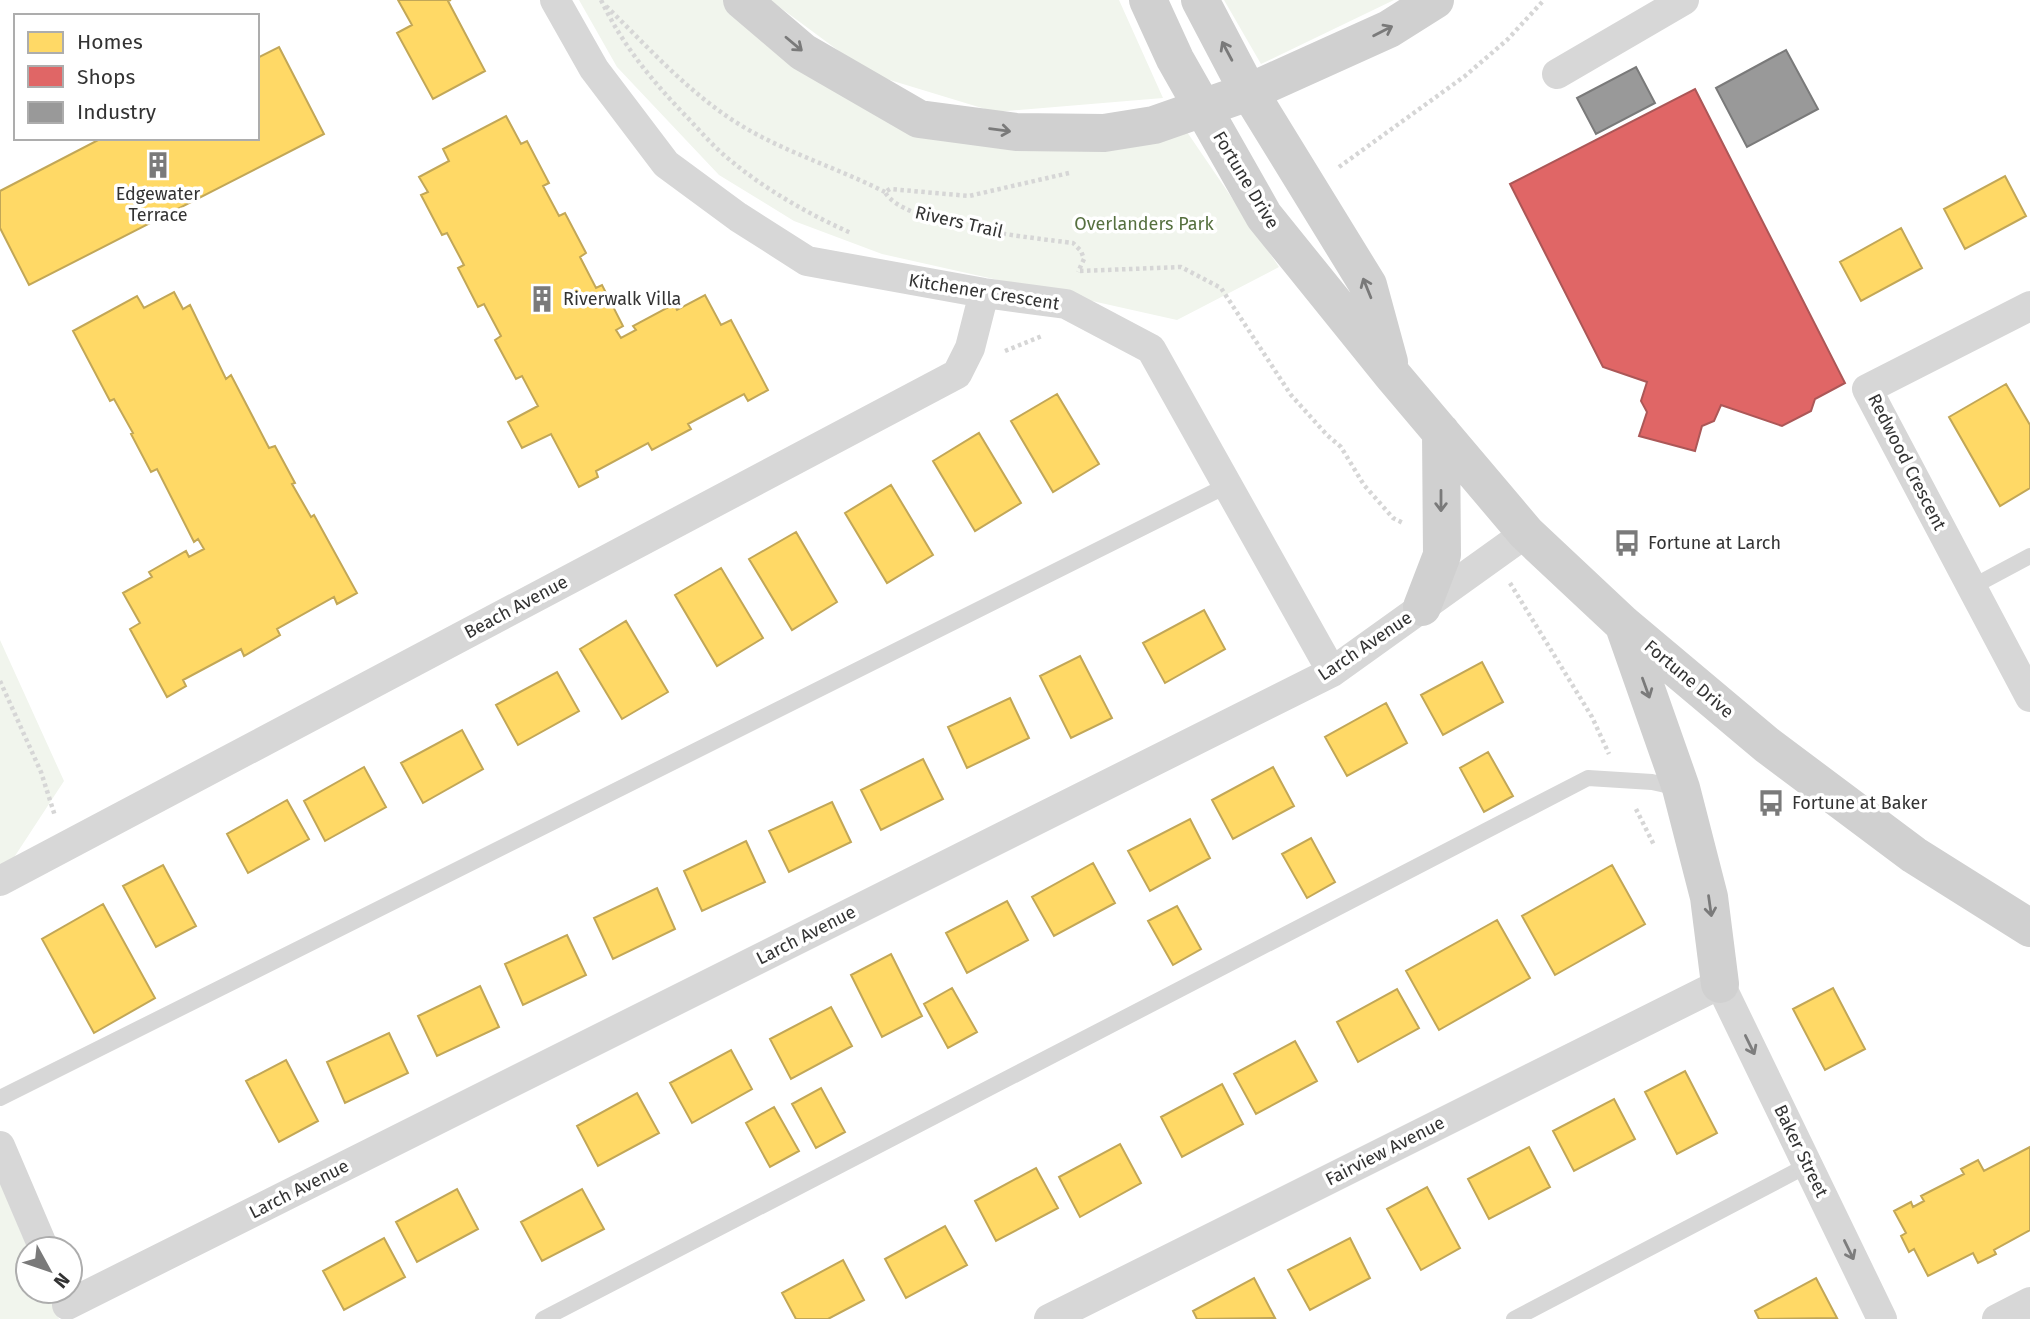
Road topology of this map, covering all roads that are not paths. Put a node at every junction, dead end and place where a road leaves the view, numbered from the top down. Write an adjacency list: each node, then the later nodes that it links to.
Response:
1 (555, 0): 8 (street, Kitchener Crescent)
2 (742, 0): 5 (main road, one-way to 5)
3 (1148, 0): 10 (main road, Fortune Drive)
4 (1200, 0): 10 (main road, Fortune Drive, one-way to 4)
5 (1435, 0)
6 (1684, 0): 7 (street)
7 (1557, 74)
8 (984, 293): 12 (street, Kitchener Crescent); 21 (street, Beach Avenue)
9 (2030, 306): 15 (street, Redwood Crescent)
10 (1394, 377): 11 (main road, Fortune Drive)
11 (1440, 432): 13 (main road, Fortune Drive); 16 (main road, one-way to 16)
12 (1228, 485): 18 (street, Kitchener Crescent); 24 (lane)
13 (1526, 533): 16 (street, Larch Avenue); 17 (main road, Fortune Drive)
14 (2030, 556): 15 (lane)
15 (1972, 587): 19 (street, Redwood Crescent)
16 (1422, 607): 18 (street, Larch Avenue)
17 (1623, 624): 20 (main road, one-way to 20); 22 (main road, Fortune Drive)
18 (1332, 672): 28 (street, Larch Avenue)
19 (2030, 697)
20 (1681, 788): 23 (main road, one-way to 23); 30 (lane)
21 (0, 881)
22 (2030, 928)
23 (1720, 984): 26 (street, Baker Street, one-way to 26); 31 (street, Fairview Avenue)
24 (0, 1098)
25 (0, 1146): 27 (street)
26 (1808, 1166): 32 (lane); 33 (street, Baker Street, one-way to 33)
27 (38, 1235)
28 (84, 1297)
29 (2030, 1302): 34 (street)
30 (543, 1319)
31 (1049, 1319)
32 (1514, 1319)
33 (1882, 1319)
34 (1997, 1319)

